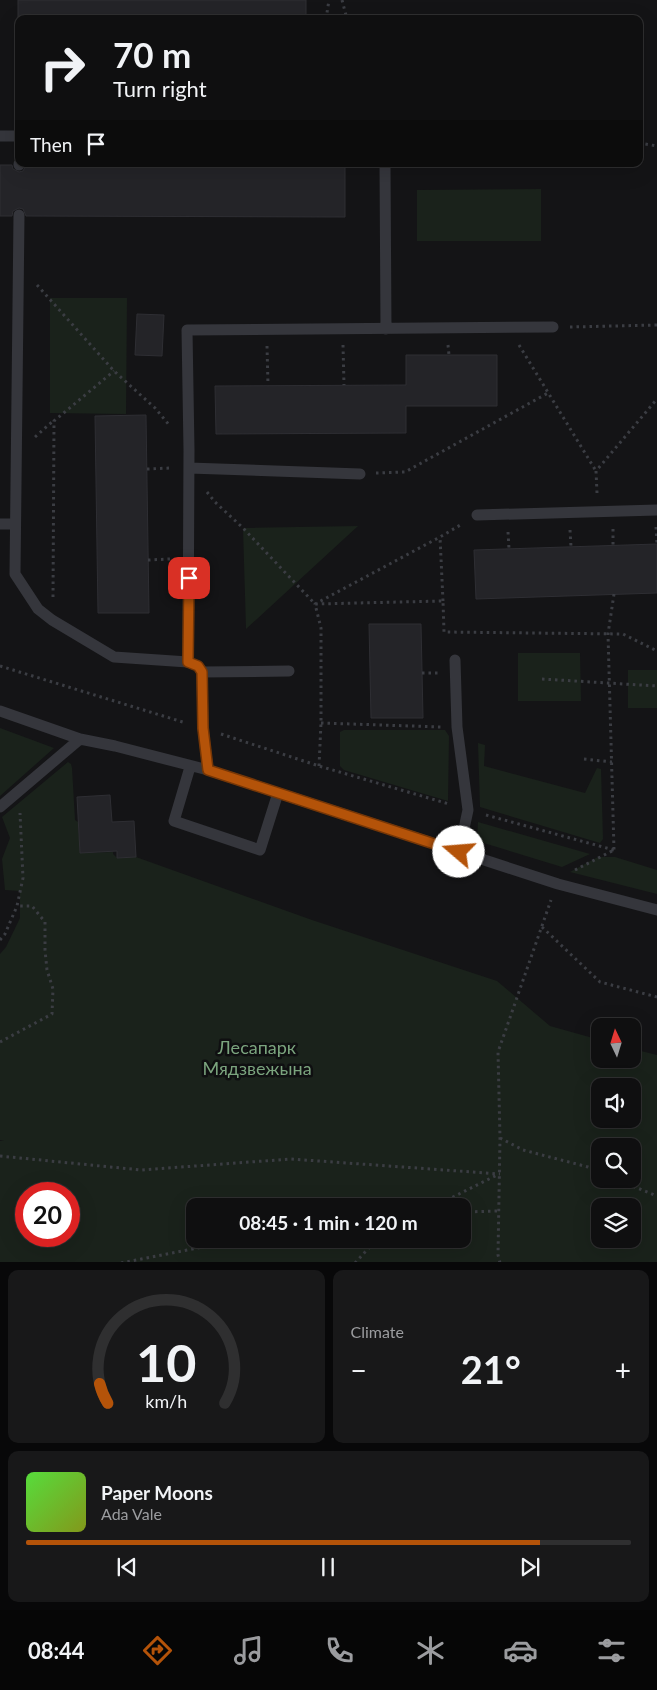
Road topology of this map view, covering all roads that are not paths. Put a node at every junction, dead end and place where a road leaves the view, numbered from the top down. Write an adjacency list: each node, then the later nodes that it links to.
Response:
1 (0, 136): 2 (lane)
2 (15, 136)
3 (385, 167): 6 (lane)
4 (19, 216): 12 (lane)
5 (553, 327): 6 (lane)
6 (386, 329): 7 (lane)
7 (189, 468): 8 (lane); 14 (lane)
8 (360, 474)
9 (657, 510): 10 (lane)
10 (477, 515)
11 (0, 524): 12 (lane)
12 (15, 524): 14 (lane)
13 (455, 660): 23 (lane)
14 (188, 662): 16 (lane)
15 (289, 671): 16 (lane)
16 (202, 672): 20 (lane)
17 (0, 711): 18 (lane)
18 (80, 739): 19 (lane); 22 (lane)
19 (190, 767): 20 (lane); 21 (lane)
20 (208, 770): 21 (lane)
21 (278, 793): 23 (lane)
22 (0, 807)
23 (459, 852): 24 (lane)
24 (657, 910)

